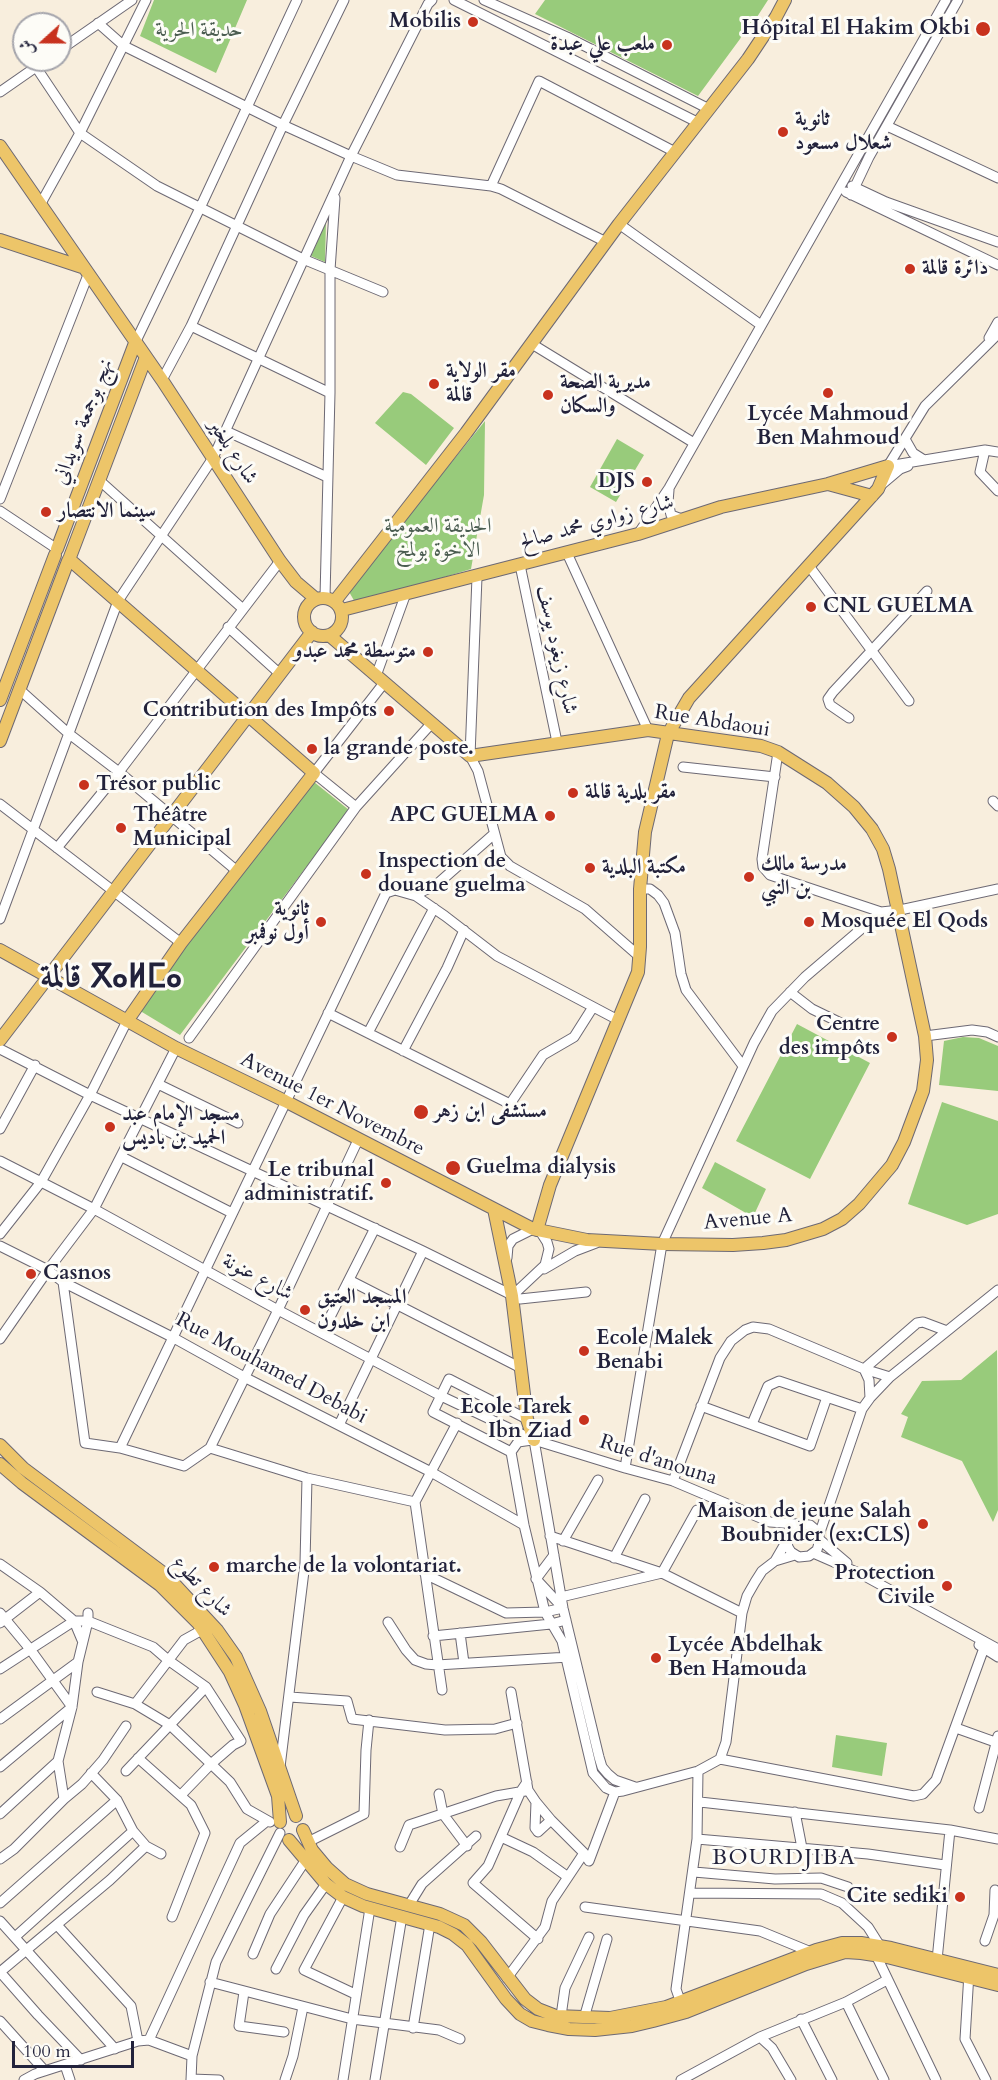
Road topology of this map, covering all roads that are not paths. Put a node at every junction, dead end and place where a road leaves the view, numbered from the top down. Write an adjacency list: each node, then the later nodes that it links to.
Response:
1 (132, 0): 11 (street)
2 (146, 0): 13 (street)
3 (297, 0): 17 (street)
4 (344, 0): 20 (street)
5 (454, 0): 19 (street)
6 (484, 0): 18 (street)
7 (785, 0): 18 (main road)
8 (946, 0): 27 (street)
9 (958, 0): 21 (street)
10 (429, 1): 25 (street)
11 (98, 23): 12 (street); 13 (street)
12 (72, 41)
13 (124, 46): 17 (street); 22 (street)
14 (29, 72): 16 (street)
15 (39, 72): 22 (street)
16 (0, 92)
17 (247, 106): 20 (street); 32 (street)
18 (709, 109): 19 (main road)
19 (699, 123): 24 (main road)
20 (283, 125): 25 (street); 34 (street)
21 (887, 126): 26 (street); 29 (street)
22 (80, 133): 31 (street); 32 (street)
23 (0, 146): 31 (main road, شارع بلخير)
24 (675, 152): 28 (street); 33 (main road)
25 (351, 156): 28 (street); 30 (street)
26 (998, 178)
27 (841, 185): 29 (street); 44 (street)
28 (491, 186): 36 (street)
29 (853, 191): 37 (street); 39 (street)
30 (335, 193): 38 (street); 40 (street)
31 (40, 205): 41 (main road, شارع بلخير)
32 (200, 208): 34 (street); 47 (street)
33 (619, 224): 36 (main road); 44 (street)
34 (238, 226): 38 (street); 45 (street)
35 (0, 240): 41 (main road)
36 (606, 242): 48 (main road)
37 (998, 242)
38 (303, 259): 40 (street); 51 (street)
39 (998, 264)
40 (330, 270): 42 (street); 55 (street)
41 (85, 271): 47 (main road, شارع بلخير); 73 (street)
42 (383, 292)
43 (998, 322): 49 (street)
44 (761, 325): 58 (street)
45 (191, 326): 51 (street); 54 (street)
46 (998, 334): 49 (street)
47 (135, 343): 50 (main road, شارع بلخير); 52 (main road, نهج بوجمعة سويداني)
48 (531, 344): 58 (street); 90 (main road)
49 (980, 353): 57 (street)
50 (146, 357): 53 (main road, نهج بوجمعة سويداني); 54 (main road, شارع بلخير)
51 (259, 359): 55 (street); 56 (street)
52 (124, 371): 53 (main road); 79 (main road, نهج بوجمعة سويداني)
53 (137, 379): 54 (main road); 66 (main road, نهج بوجمعة سويداني)
54 (162, 380): 61 (main road, شارع بلخير)
55 (330, 393): 65 (street)
56 (226, 431): 61 (street); 65 (street)
57 (904, 439): 62 (street); 63 (street)
58 (694, 443): 69 (street)
59 (985, 450): 60 (street); 62 (street); 70 (street)
60 (998, 452)
61 (213, 458): 78 (street); 82 (main road, شارع بلخير)
62 (924, 459): 63 (street); 68 (street)
63 (888, 466): 64 (main road, شارع زواوي محمد صالح); 68 (main road)
64 (858, 474): 67 (main road, شارع زواوي محمد صالح); 71 (main road)
65 (327, 477): 90 (street)
66 (99, 480): 78 (street); 81 (main road, نهج بوجمعة سويداني)
67 (828, 484): 71 (main road); 76 (main road, شارع زواوي محمد صالح)
68 (881, 485): 72 (main road)
69 (669, 488): 76 (street); 77 (street)
70 (998, 491)
71 (855, 493): 72 (main road); 75 (main road)
72 (872, 496): 75 (main road)
73 (0, 499)
74 (0, 511): 79 (street)
75 (855, 513): 84 (main road)
76 (684, 520): 77 (main road, شارع زواوي محمد صالح)
77 (638, 534): 80 (main road, شارع زواوي محمد صالح)
78 (161, 535): 89 (street); 91 (street)
79 (56, 552): 81 (main road); 100 (main road, نهج بوجمعة سويداني)
80 (567, 553): 83 (main road, شارع زواوي محمد صالح); 107 (street)
81 (69, 559): 89 (main road); 101 (main road, نهج بوجمعة سويداني)
82 (280, 561): 86 (main road, شارع بلخير); 91 (street)
83 (520, 565): 85 (main road, شارع زواوي محمد صالح); 111 (street, شارع زيغود يوسف)
84 (809, 566): 96 (street); 109 (main road)
85 (477, 577): 88 (main road, شارع زواوي محمد صالح); 113 (street)
86 (296, 582): 90 (main road, شارع بلخير); 92 (main road, شارع بلخير)
87 (927, 591): 96 (street)
88 (405, 596): 90 (main road, شارع زواوي محمد صالح); 99 (street)
89 (118, 601): 97 (main road); 108 (street)
90 (329, 602): 92 (main road); 95 (main road)
91 (243, 609): 93 (street)
92 (306, 609): 94 (main road)
93 (228, 627): 97 (street); 98 (street)
94 (312, 633): 95 (main road); 98 (main road)
95 (328, 635): 99 (main road)
96 (872, 651): 103 (street); 105 (street)
97 (196, 669): 104 (main road); 115 (street)
98 (280, 674): 104 (main road)
99 (380, 680): 106 (main road); 116 (street)
100 (2, 686): 102 (main road, نهج بوجمعة سويداني)
101 (19, 689): 108 (street); 110 (main road, نهج بوجمعة سويداني)
102 (0, 700)
103 (909, 701)
104 (248, 714): 116 (main road); 120 (main road)
105 (849, 718)
106 (431, 724): 113 (main road); 119 (street)
107 (648, 730): 109 (main road, Rue Abdaoui); 111 (main road, Rue Abdaoui)
108 (68, 733): 115 (street); 121 (street)
109 (668, 734): 112 (main road, Rue Abdaoui); 125 (main road)
110 (0, 741)
111 (557, 742): 113 (main road, Rue Abdaoui)
112 (778, 752): 117 (street); 130 (main road, Rue Abdaoui)
113 (470, 756): 122 (street)
114 (683, 767): 117 (street)
115 (119, 772): 120 (street); 123 (street)
116 (314, 773): 119 (street); 124 (main road)
117 (775, 777): 131 (street)
118 (0, 804): 121 (street)
119 (356, 807): 147 (street)
120 (170, 816): 124 (street); 127 (main road)
121 (33, 830): 123 (street); 132 (street)
122 (494, 834): 128 (street); 136 (street)
123 (57, 848): 127 (street)
124 (237, 871): 134 (main road)
125 (640, 889): 136 (main road); 153 (street)
126 (998, 889): 130 (street)
127 (113, 892): 134 (street); 137 (main road)
128 (416, 896): 129 (street); 140 (street)
129 (434, 908): 133 (street); 144 (street)
130 (900, 910): 131 (street); 145 (main road, Avenue A)
131 (881, 912): 138 (street)
132 (0, 919)
133 (464, 930): 139 (street); 151 (street)
134 (181, 943): 142 (main road)
135 (0, 950): 137 (main road, Avenue 1er Novembre)
136 (640, 957): 141 (main road)
137 (48, 977): 142 (main road, Avenue 1er Novembre); 148 (main road)
138 (790, 992): 143 (street); 153 (street)
139 (593, 1007): 141 (street); 151 (street)
140 (328, 1013): 144 (street); 156 (street)
141 (618, 1020): 170 (main road)
142 (127, 1021): 149 (main road, Avenue 1er Novembre); 155 (street)
143 (847, 1026)
144 (368, 1034): 151 (street)
145 (925, 1036): 146 (street); 173 (main road, Avenue A)
146 (998, 1037)
147 (189, 1038)
148 (0, 1040)
149 (177, 1048): 154 (street); 156 (main road, Avenue 1er Novembre)
150 (0, 1049): 152 (street)
151 (403, 1051)
152 (35, 1065): 155 (street); 159 (street)
153 (743, 1066): 173 (street)
154 (158, 1084): 157 (street); 158 (street)
155 (90, 1095): 157 (street); 164 (street)
156 (285, 1101): 160 (main road, Avenue 1er Novembre); 163 (street)
157 (141, 1118): 161 (street); 163 (street)
158 (238, 1123)
159 (0, 1129)
160 (358, 1140): 165 (street); 167 (main road, Avenue 1er Novembre)
161 (122, 1157): 166 (street); 168 (street)
162 (0, 1161): 164 (street, شارع عنونة)
163 (252, 1171): 165 (street); 168 (street)
164 (41, 1182): 166 (street, شارع عنونة); 171 (street)
165 (328, 1207): 169 (street); 186 (street)
166 (94, 1209): 177 (street); 179 (street, شارع عنونة)
167 (494, 1209): 170 (main road, Avenue 1er Novembre); 176 (main road)
168 (232, 1213): 179 (street)
169 (375, 1228): 175 (street); 180 (street)
170 (537, 1230): 172 (main road, Avenue A); 176 (street); 178 (street)
171 (0, 1234)
172 (602, 1240): 173 (main road, Avenue A); 178 (street)
173 (662, 1244): 211 (street)
174 (0, 1246): 177 (street, Rue Mouhamed Debabi)
175 (423, 1251): 184 (street); 185 (street)
176 (507, 1264): 184 (main road)
177 (48, 1270): 181 (street, Rue Mouhamed Debabi); 190 (street)
178 (542, 1270): 184 (street)
179 (204, 1271): 186 (street, شارع عنونة); 189 (street)
180 (349, 1280): 185 (street); 188 (street)
181 (63, 1282): 189 (street, Rue Mouhamed Debabi); 207 (street)
182 (998, 1290): 187 (street)
183 (586, 1292): 184 (street)
184 (512, 1296): 192 (main road)
185 (397, 1304): 191 (street); 192 (street)
186 (278, 1310): 188 (street, شارع عنونة); 195 (street)
187 (947, 1331): 193 (street); 194 (street)
188 (322, 1333): 191 (street, شارع عنونة)
189 (172, 1337): 195 (street, Rue Mouhamed Debabi); 207 (street)
190 (0, 1340)
191 (371, 1359): 196 (street, شارع عنونة); 204 (street)
192 (521, 1368): 201 (main road)
193 (864, 1369): 194 (street); 198 (street); 199 (street)
194 (890, 1377): 198 (street)
195 (246, 1378): 204 (street, Rue Mouhamed Debabi); 208 (street)
196 (441, 1396): 201 (street); 202 (street); 205 (street, شارع عنونة)
197 (827, 1397): 200 (street); 203 (street); 203 (street)
198 (870, 1398): 200 (street)
199 (701, 1406): 203 (street); 215 (street)
200 (861, 1410): 222 (street)
201 (527, 1419): 205 (main road)
202 (457, 1423): 209 (street); 212 (street)
203 (752, 1424)
204 (339, 1425): 212 (street, Rue Mouhamed Debabi)
205 (534, 1440): 209 (street); 211 (street, Rue d'anouna); 223 (street)
206 (0, 1445): 283 (main road, شارع تطوع)
207 (120, 1448): 208 (street)
208 (210, 1448): 213 (street)
209 (511, 1452): 220 (street)
210 (0, 1464): 248 (main road)
211 (625, 1468): 215 (street, Rue d'anouna)
212 (431, 1472): 217 (street); 220 (street, Rue Mouhamed Debabi)
213 (307, 1478): 217 (street); 268 (street)
214 (598, 1480): 225 (street)
215 (673, 1480): 219 (street, Rue d'anouna)
216 (645, 1499): 229 (street)
217 (415, 1502): 233 (street)
218 (697, 1510): 232 (street)
219 (770, 1522): 221 (street); 224 (street)
220 (524, 1525): 235 (street)
221 (795, 1525): 222 (street); 224 (street)
222 (818, 1534): 226 (street); 234 (street)
223 (550, 1536): 225 (street); 227 (street)
224 (786, 1540): 228 (street); 230 (street)
225 (563, 1541): 229 (street)
226 (813, 1553): 228 (street); 234 (street)
227 (554, 1555): 235 (street); 237 (street)
228 (795, 1555): 230 (street)
229 (614, 1558): 232 (street)
230 (775, 1561): 240 (street)
231 (1, 1566): 236 (street)
232 (662, 1573): 237 (street); 240 (street)
233 (425, 1574): 239 (street); 250 (street)
234 (861, 1574): 247 (street)
235 (536, 1579): 238 (street); 239 (street)
236 (40, 1592): 242 (street); 244 (street)
237 (561, 1597): 238 (street)
238 (563, 1608): 239 (street); 243 (street)
239 (545, 1612): 246 (street)
240 (742, 1613): 279 (street)
241 (88, 1617): 244 (street); 251 (street); 258 (street)
242 (2, 1618): 254 (street)
243 (566, 1620): 246 (street); 256 (street)
244 (74, 1621): 251 (street); 254 (street)
245 (388, 1622): 261 (street)
246 (550, 1624): 249 (street); 256 (street)
247 (963, 1628): 252 (street); 253 (street); 255 (street)
248 (202, 1630): 258 (street); 302 (main road)
249 (460, 1633): 250 (street); 260 (street)
250 (434, 1636): 261 (street)
251 (82, 1640): 259 (street)
252 (998, 1642)
253 (984, 1648): 257 (street); 276 (street)
254 (30, 1649): 262 (street); 263 (street)
255 (998, 1649)
256 (570, 1656): 260 (street); 287 (street); 289 (street)
257 (998, 1657)
258 (168, 1660): 264 (street); 269 (street)
259 (78, 1662): 263 (street); 270 (street)
260 (464, 1664): 261 (street)
261 (437, 1665): 265 (street)
262 (0, 1668)
263 (52, 1681): 270 (street); 271 (street)
264 (206, 1687): 275 (street); 281 (street)
265 (442, 1690)
266 (97, 1692): 269 (street)
267 (511, 1692): 273 (street)
268 (290, 1696): 272 (street); 283 (street)
269 (135, 1704): 275 (street)
270 (72, 1707): 280 (street); 282 (street)
271 (0, 1719)
272 (369, 1720): 273 (street); 310 (street)
273 (517, 1723): 288 (street)
274 (126, 1725): 286 (street)
275 (170, 1725): 278 (street); 281 (street)
276 (956, 1728): 277 (street); 279 (street)
277 (997, 1740): 296 (street)
278 (138, 1758): 284 (street); 291 (street)
279 (720, 1759): 285 (street)
280 (58, 1761): 292 (street); 298 (street)
281 (211, 1764): 291 (street); 302 (street)
282 (0, 1767)
283 (280, 1769): 300 (main road, شارع تطوع)
284 (126, 1770)
285 (699, 1771): 287 (street); 295 (street)
286 (91, 1773): 292 (street); 293 (street)
287 (634, 1787): 289 (street)
288 (525, 1788): 294 (street); 299 (street); 307 (street)
289 (615, 1792): 315 (street)
290 (439, 1794): 299 (street)
291 (181, 1795): 332 (street)
292 (64, 1799): 317 (street)
293 (117, 1800): 305 (street); 326 (street)
294 (537, 1802): 301 (street); 301 (street)
295 (699, 1802): 297 (street); 308 (street)
296 (979, 1808)
297 (795, 1812): 304 (street); 314 (street)
298 (0, 1814)
299 (442, 1814): 312 (street); 313 (street)
300 (296, 1816): 302 (main road); 303 (main road, شارع تطوع)
301 (551, 1820): 315 (street)
302 (279, 1828): 303 (main road); 318 (main road); 353 (street); 370 (street)
303 (303, 1830): 310 (main road, شارع تطوع)
304 (950, 1830): 309 (street); 319 (street)
305 (133, 1831): 311 (street); 337 (street)
306 (476, 1836): 312 (street)
307 (501, 1837): 321 (street); 339 (street)
308 (698, 1839): 314 (street); 320 (street)
309 (998, 1839)
310 (308, 1842): 330 (main road, شارع تطوع)
311 (146, 1846): 316 (street); 336 (street)
312 (467, 1846): 330 (street)
313 (400, 1847)
314 (802, 1848): 319 (street)
315 (584, 1853): 321 (street)
316 (161, 1854)
317 (0, 1859)
318 (305, 1861): 322 (main road); 345 (street)
319 (945, 1865): 346 (street)
320 (694, 1872): 324 (street); 327 (street)
321 (568, 1877): 339 (street)
322 (326, 1884): 325 (main road); 347 (street)
323 (995, 1890): 331 (street)
324 (690, 1893): 327 (street); 333 (street)
325 (343, 1897): 329 (main road); 356 (street)
326 (0, 1903)
327 (842, 1903): 342 (street)
328 (585, 1907): 333 (street)
329 (370, 1908): 330 (main road); 356 (street)
330 (406, 1911): 335 (main road); 351 (main road); 365 (street)
331 (996, 1916): 341 (street)
332 (172, 1917)
333 (686, 1921): 344 (street); 359 (street)
334 (0, 1922): 337 (street)
335 (430, 1924): 359 (main road); 366 (street)
336 (57, 1925): 343 (street); 371 (street)
337 (15, 1937): 343 (street)
338 (589, 1937): 360 (street)
339 (538, 1939): 351 (street)
340 (608, 1939): 361 (street)
341 (985, 1941)
342 (876, 1949): 344 (main road); 346 (main road); 349 (main road); 352 (street); 359 (main road)
343 (26, 1952): 348 (street); 372 (street)
344 (812, 1952): 359 (main road)
345 (253, 1954)
346 (937, 1960): 349 (main road)
347 (276, 1969)
348 (0, 1972): 374 (street)
349 (969, 1973): 350 (main road); 354 (main road); 389 (street)
350 (998, 1975)
351 (507, 1978): 360 (main road)
352 (887, 1980): 357 (street); 388 (street)
353 (210, 1982): 355 (street); 373 (street)
354 (998, 1985)
355 (244, 1992): 358 (street); 367 (street)
356 (356, 1994): 362 (street)
357 (846, 2002): 363 (street); 387 (street)
358 (303, 2007): 362 (street); 381 (street)
359 (683, 2007): 361 (main road)
360 (561, 2016): 361 (main road)
361 (584, 2018)
362 (352, 2019): 365 (street); 382 (street)
363 (801, 2019): 368 (street); 386 (street)
364 (0, 2021): 376 (street)
365 (384, 2024): 366 (street); 383 (street)
366 (413, 2028): 369 (street)
367 (284, 2032)
368 (760, 2037): 384 (street); 385 (street)
369 (460, 2039)
370 (149, 2040): 371 (street); 373 (street)
371 (138, 2041): 372 (street)
372 (115, 2049): 374 (street)
373 (192, 2056): 377 (street)
374 (81, 2060): 375 (street)
375 (65, 2065): 376 (street); 379 (street)
376 (39, 2075): 378 (street)
377 (191, 2079): 380 (street)
378 (24, 2080)
379 (70, 2080)
380 (219, 2080)
381 (285, 2080)
382 (343, 2080)
383 (375, 2080)
384 (681, 2080)
385 (791, 2080)
386 (832, 2080)
387 (884, 2080)
388 (936, 2080)
389 (986, 2080)

